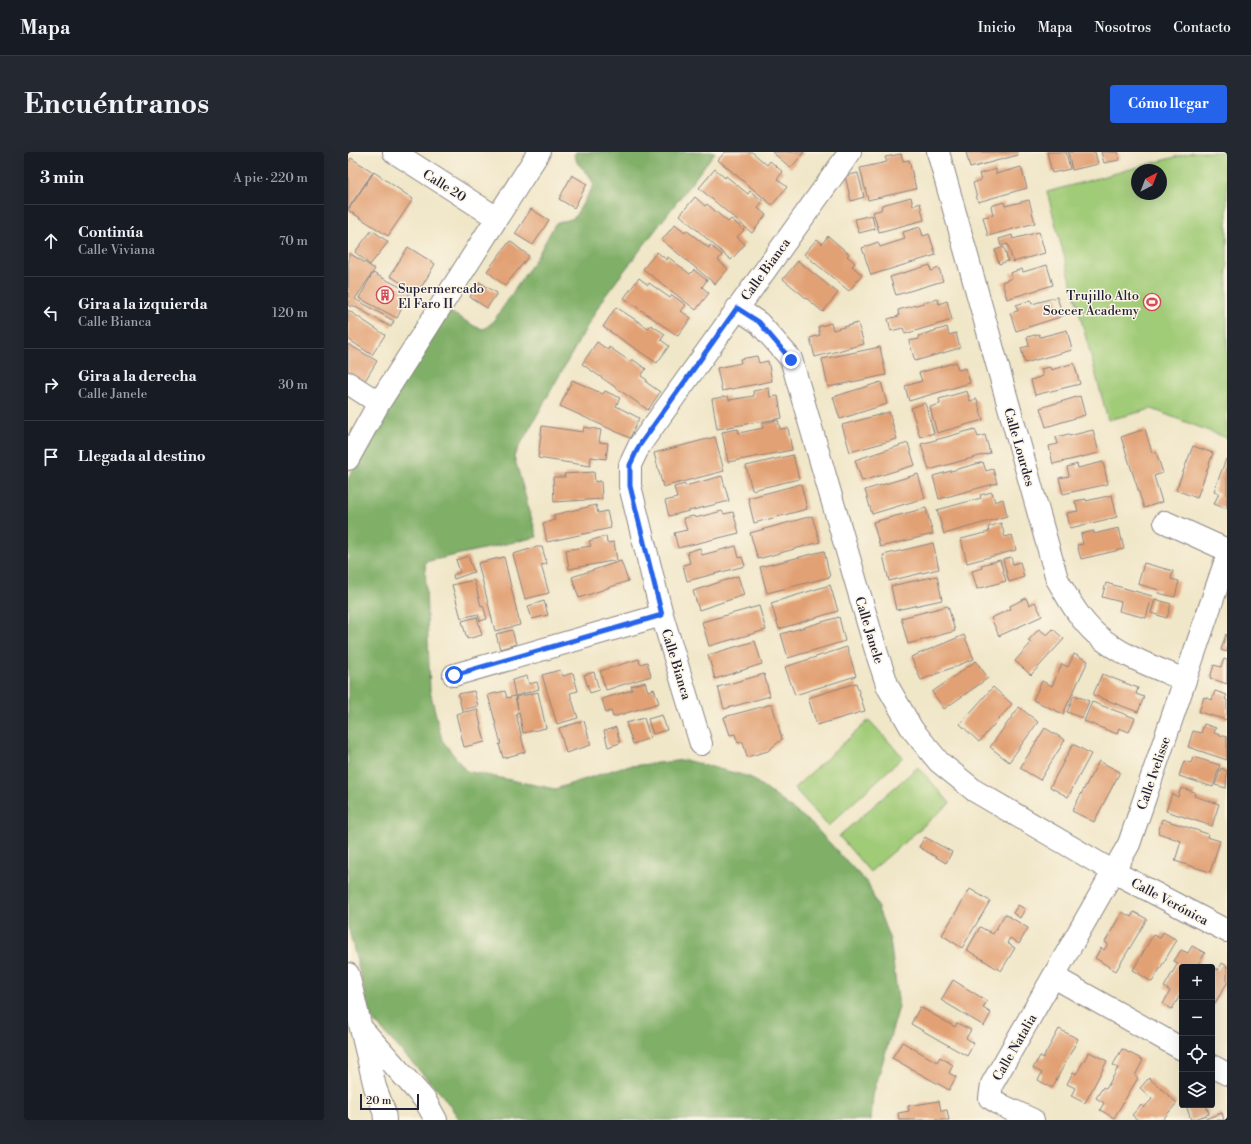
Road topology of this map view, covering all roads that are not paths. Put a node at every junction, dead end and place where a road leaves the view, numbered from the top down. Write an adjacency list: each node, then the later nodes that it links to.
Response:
1 (394, 152): 5 (street, Calle 20)
2 (539, 152): 5 (street)
3 (850, 152): 6 (street, Calle Bianca)
4 (938, 152): 15 (street, Calle Lourdes)
5 (497, 218): 8 (street)
6 (737, 308): 13 (street, Calle Bianca); 17 (street, Calle Janele)
7 (348, 383): 8 (street)
8 (379, 403): 9 (street)
9 (348, 459)
10 (1166, 522): 11 (street)
11 (1227, 550)
12 (1227, 557): 15 (street, Calle Ivelisse)
13 (662, 615): 14 (street); 16 (street, Calle Bianca)
14 (454, 675)
15 (1185, 680): 17 (street, Calle Ivelisse)
16 (701, 744)
17 (1114, 872): 18 (street, Calle Verónica); 20 (street, Calle Ivelisse)
18 (1227, 931)
19 (348, 974): 21 (street)
20 (1054, 977): 22 (street); 27 (street, Calle Natalia)
21 (360, 1026): 25 (street); 26 (street)
22 (1179, 1047)
23 (1215, 1068): 24 (street)
24 (1227, 1074)
25 (385, 1120)
26 (436, 1120)
27 (1033, 1120)

